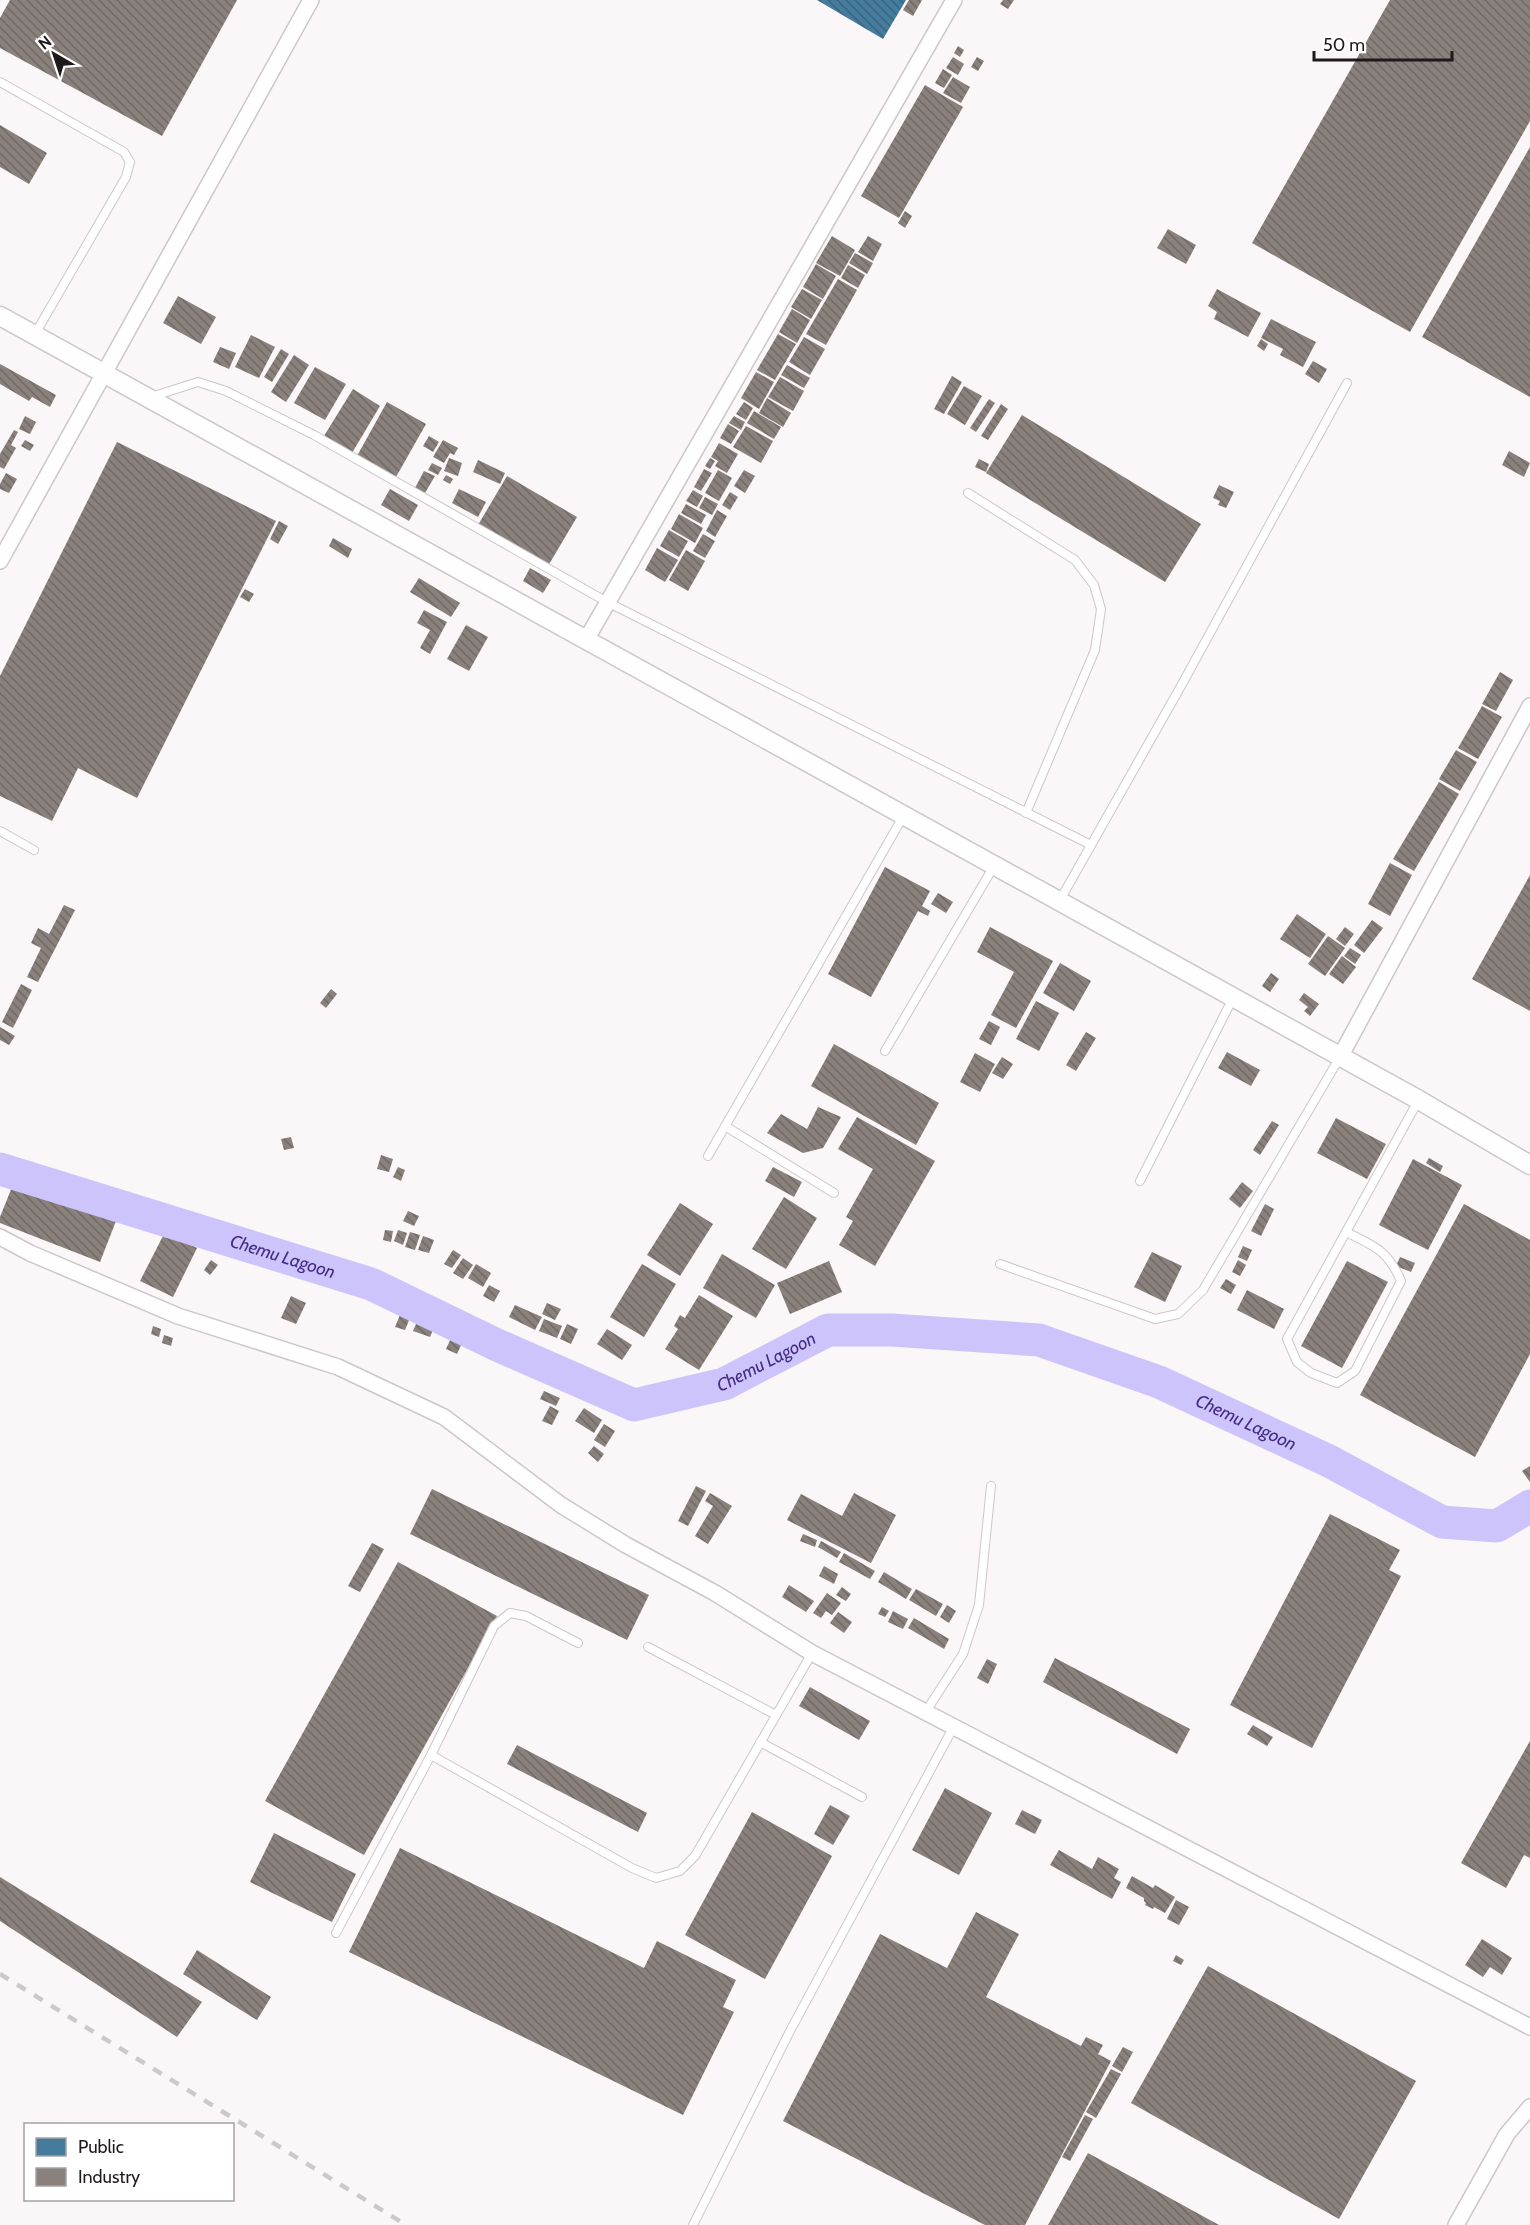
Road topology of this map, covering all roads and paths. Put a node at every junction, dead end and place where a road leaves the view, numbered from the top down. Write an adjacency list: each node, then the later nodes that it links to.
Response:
1 (311, 0): 6 (street)
2 (954, 0): 11 (street)
3 (0, 82): 5 (lane)
4 (0, 316): 5 (street)
5 (35, 336): 6 (street)
6 (103, 375): 8 (street); 10 (street)
7 (1347, 383): 17 (lane)
8 (146, 398): 11 (lane); 12 (street)
9 (968, 493): 14 (lane)
10 (0, 561)
11 (608, 602): 12 (street); 14 (lane)
12 (586, 640): 15 (street)
13 (1530, 706): 23 (street)
14 (1026, 813): 17 (lane)
15 (904, 815): 19 (street); 25 (lane)
16 (0, 831): 18 (lane)
17 (1091, 845): 20 (lane)
18 (34, 850)
19 (994, 866): 20 (street); 22 (lane)
20 (1059, 902): 21 (street)
21 (1233, 998): 23 (street); 28 (lane)
22 (885, 1051)
23 (1340, 1057): 24 (street); 32 (lane)
24 (1419, 1100): 27 (street); 30 (lane)
25 (725, 1126): 26 (lane); 29 (lane)
26 (708, 1156)
27 (1530, 1165)
28 (1140, 1181)
29 (834, 1193)
30 (1346, 1232): 30 (lane)
31 (0, 1237): 36 (street)
32 (1000, 1264)
33 (991, 1486): 37 (lane)
34 (578, 1643): 41 (lane)
35 (648, 1647): 38 (lane)
36 (812, 1653): 37 (street); 38 (lane)
37 (925, 1713): 39 (street)
38 (776, 1715): 40 (lane)
39 (953, 1728): 44 (street); 46 (lane)
40 (760, 1742): 41 (lane); 42 (lane)
41 (431, 1755): 43 (lane)
42 (862, 1797)
43 (336, 1933)
44 (1530, 2026)
45 (1530, 2107): 47 (street)
46 (693, 2225)
47 (1456, 2225)

